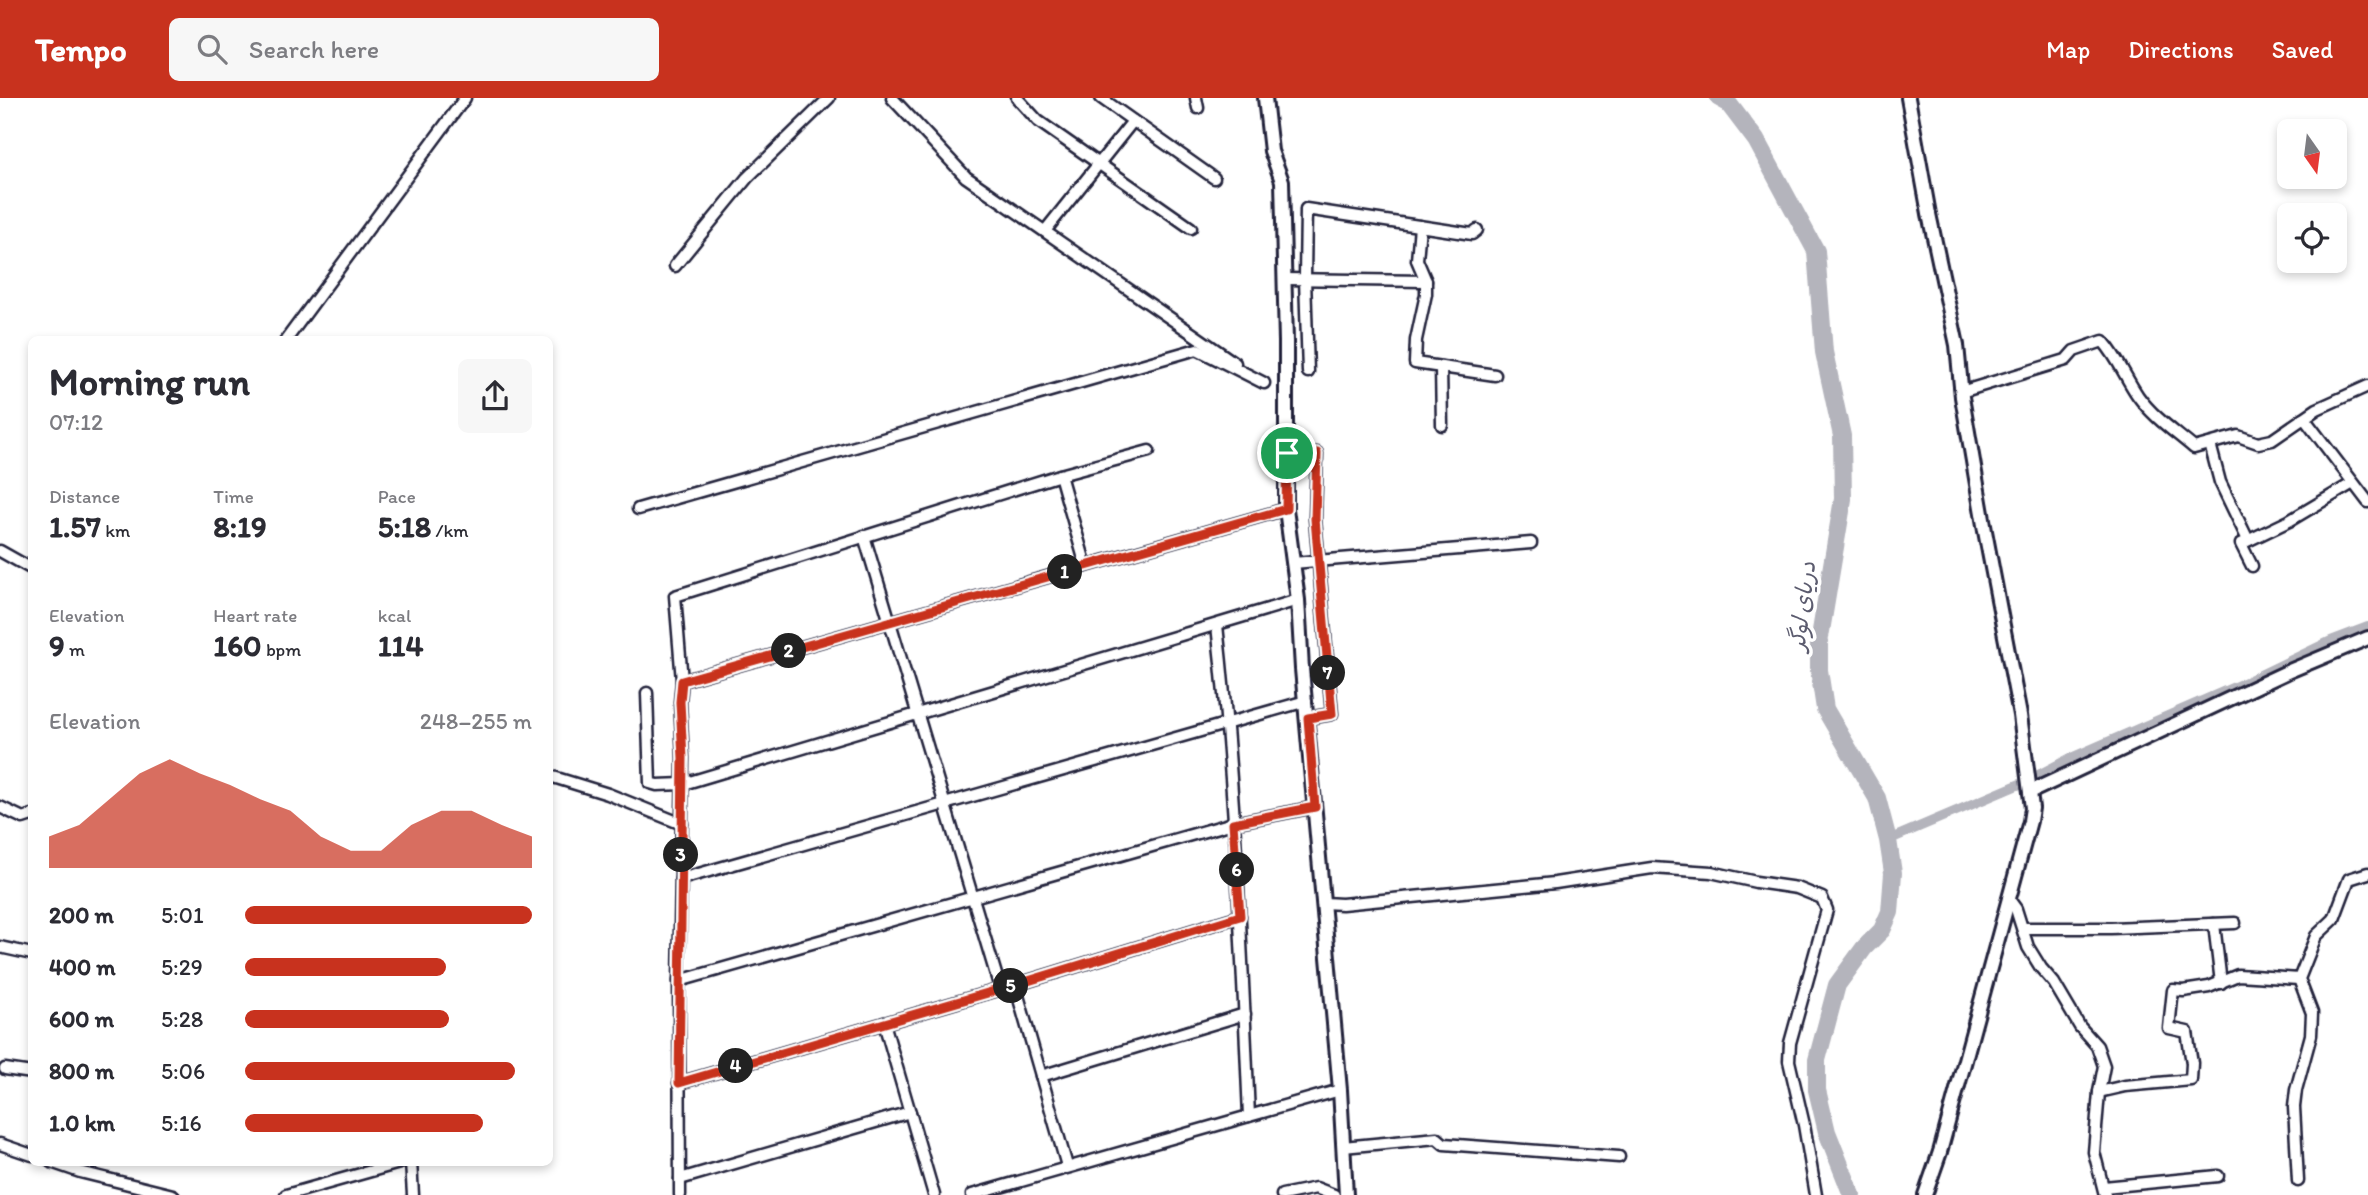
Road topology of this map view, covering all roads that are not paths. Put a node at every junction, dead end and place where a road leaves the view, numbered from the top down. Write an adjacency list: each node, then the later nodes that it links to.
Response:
1 (465, 98): 19 (street)
2 (829, 98): 15 (street)
3 (892, 98): 14 (street)
4 (1017, 98): 9 (street)
5 (1101, 98): 8 (street)
6 (1265, 98): 17 (street)
7 (1908, 98): 26 (street)
8 (1133, 121): 9 (street); 10 (street)
9 (1099, 163): 12 (street); 14 (street)
10 (1214, 178)
11 (1420, 226): 13 (street); 16 (street); 18 (street)
12 (1191, 228)
13 (1477, 230)
14 (1045, 231): 23 (street)
15 (675, 266)
16 (1305, 278): 17 (street); 18 (street); 21 (street)
17 (1284, 279): 25 (street)
18 (1426, 281): 20 (street)
19 (289, 336)
20 (1441, 367): 22 (street); 28 (street)
21 (1308, 372)
22 (1495, 375)
23 (1264, 383): 25 (street); 35 (street)
24 (2368, 386): 27 (street)
25 (1286, 392): 31 (street)
26 (1961, 392): 29 (street); 58 (street)
27 (2304, 418): 29 (street); 33 (street)
28 (1442, 425)
29 (2210, 444): 38 (street)
30 (1149, 451): 32 (street)
31 (1287, 453): 36 (street); 41 (street)
32 (1060, 475): 37 (street); 43 (street)
33 (2353, 483): 34 (street); 38 (street)
34 (2368, 502)
35 (638, 509)
36 (1286, 509): 42 (street); 43 (street)
37 (864, 536): 47 (street); 50 (street)
38 (2248, 540): 44 (street)
39 (1531, 543): 41 (street)
40 (0, 551): 45 (street)
41 (1317, 560): 42 (street); 54 (street)
42 (1293, 563): 46 (street)
43 (1086, 566): 47 (street)
44 (2252, 566)
45 (28, 567)
46 (1298, 600): 48 (street); 52 (street)
47 (888, 622): 50 (street); 53 (street)
48 (1217, 625): 53 (street); 55 (street)
49 (2368, 638): 58 (street)
50 (682, 681): 57 (street)
51 (647, 692): 57 (street)
52 (1306, 701): 54 (street); 55 (street)
53 (917, 714): 57 (street); 59 (street)
54 (1308, 718): 61 (street)
55 (1228, 723): 59 (street); 63 (street)
56 (553, 777): 64 (street)
57 (683, 784): 64 (street)
58 (2029, 784): 68 (street)
59 (944, 804): 66 (street); 67 (street)
60 (0, 807): 62 (street)
61 (1315, 807): 63 (street); 69 (street)
62 (28, 816)
63 (1233, 823): 67 (street); 70 (street)
64 (682, 824): 66 (street)
65 (2368, 873): 76 (street)
66 (681, 879): 77 (street)
67 (972, 897): 77 (street); 80 (street)
68 (2008, 898): 73 (street); 113 (street)
69 (1327, 904): 87 (street); 112 (street)
70 (1240, 916): 79 (street); 81 (street)
71 (2235, 923): 72 (street)
72 (2214, 924): 73 (street); 78 (street)
73 (2023, 928): 88 (street)
74 (0, 947): 75 (street)
75 (28, 953)
76 (2299, 979): 78 (street); 101 (street)
77 (680, 981): 86 (street)
78 (2221, 983): 88 (street)
79 (1015, 985): 80 (street); 85 (street)
80 (1000, 988): 82 (street)
81 (1245, 1014): 85 (street); 90 (street)
82 (884, 1023): 86 (street); 89 (street)
83 (5, 1069): 84 (street)
84 (28, 1072)
85 (1041, 1076): 98 (street)
86 (679, 1083): 100 (street)
87 (1340, 1090): 90 (street); 92 (street)
88 (2099, 1092): 102 (street)
89 (910, 1112): 100 (street); 107 (street)
90 (1249, 1116): 98 (street)
91 (0, 1144): 93 (street)
92 (1345, 1147): 94 (street); 111 (street)
93 (28, 1154)
94 (1619, 1157)
95 (63, 1166): 103 (street)
96 (389, 1166): 104 (street)
97 (411, 1166): 105 (street)
98 (1067, 1166): 108 (street)
99 (2218, 1176): 102 (street)
100 (680, 1179): 106 (street)
101 (2298, 1181)
102 (2104, 1191)
103 (173, 1195)
104 (286, 1195)
105 (412, 1195)
106 (681, 1195)
107 (934, 1195)
108 (972, 1195)
109 (1282, 1195): 110 (street)
110 (1334, 1195)
111 (1346, 1195)
112 (1816, 1195)
113 (1925, 1195)

